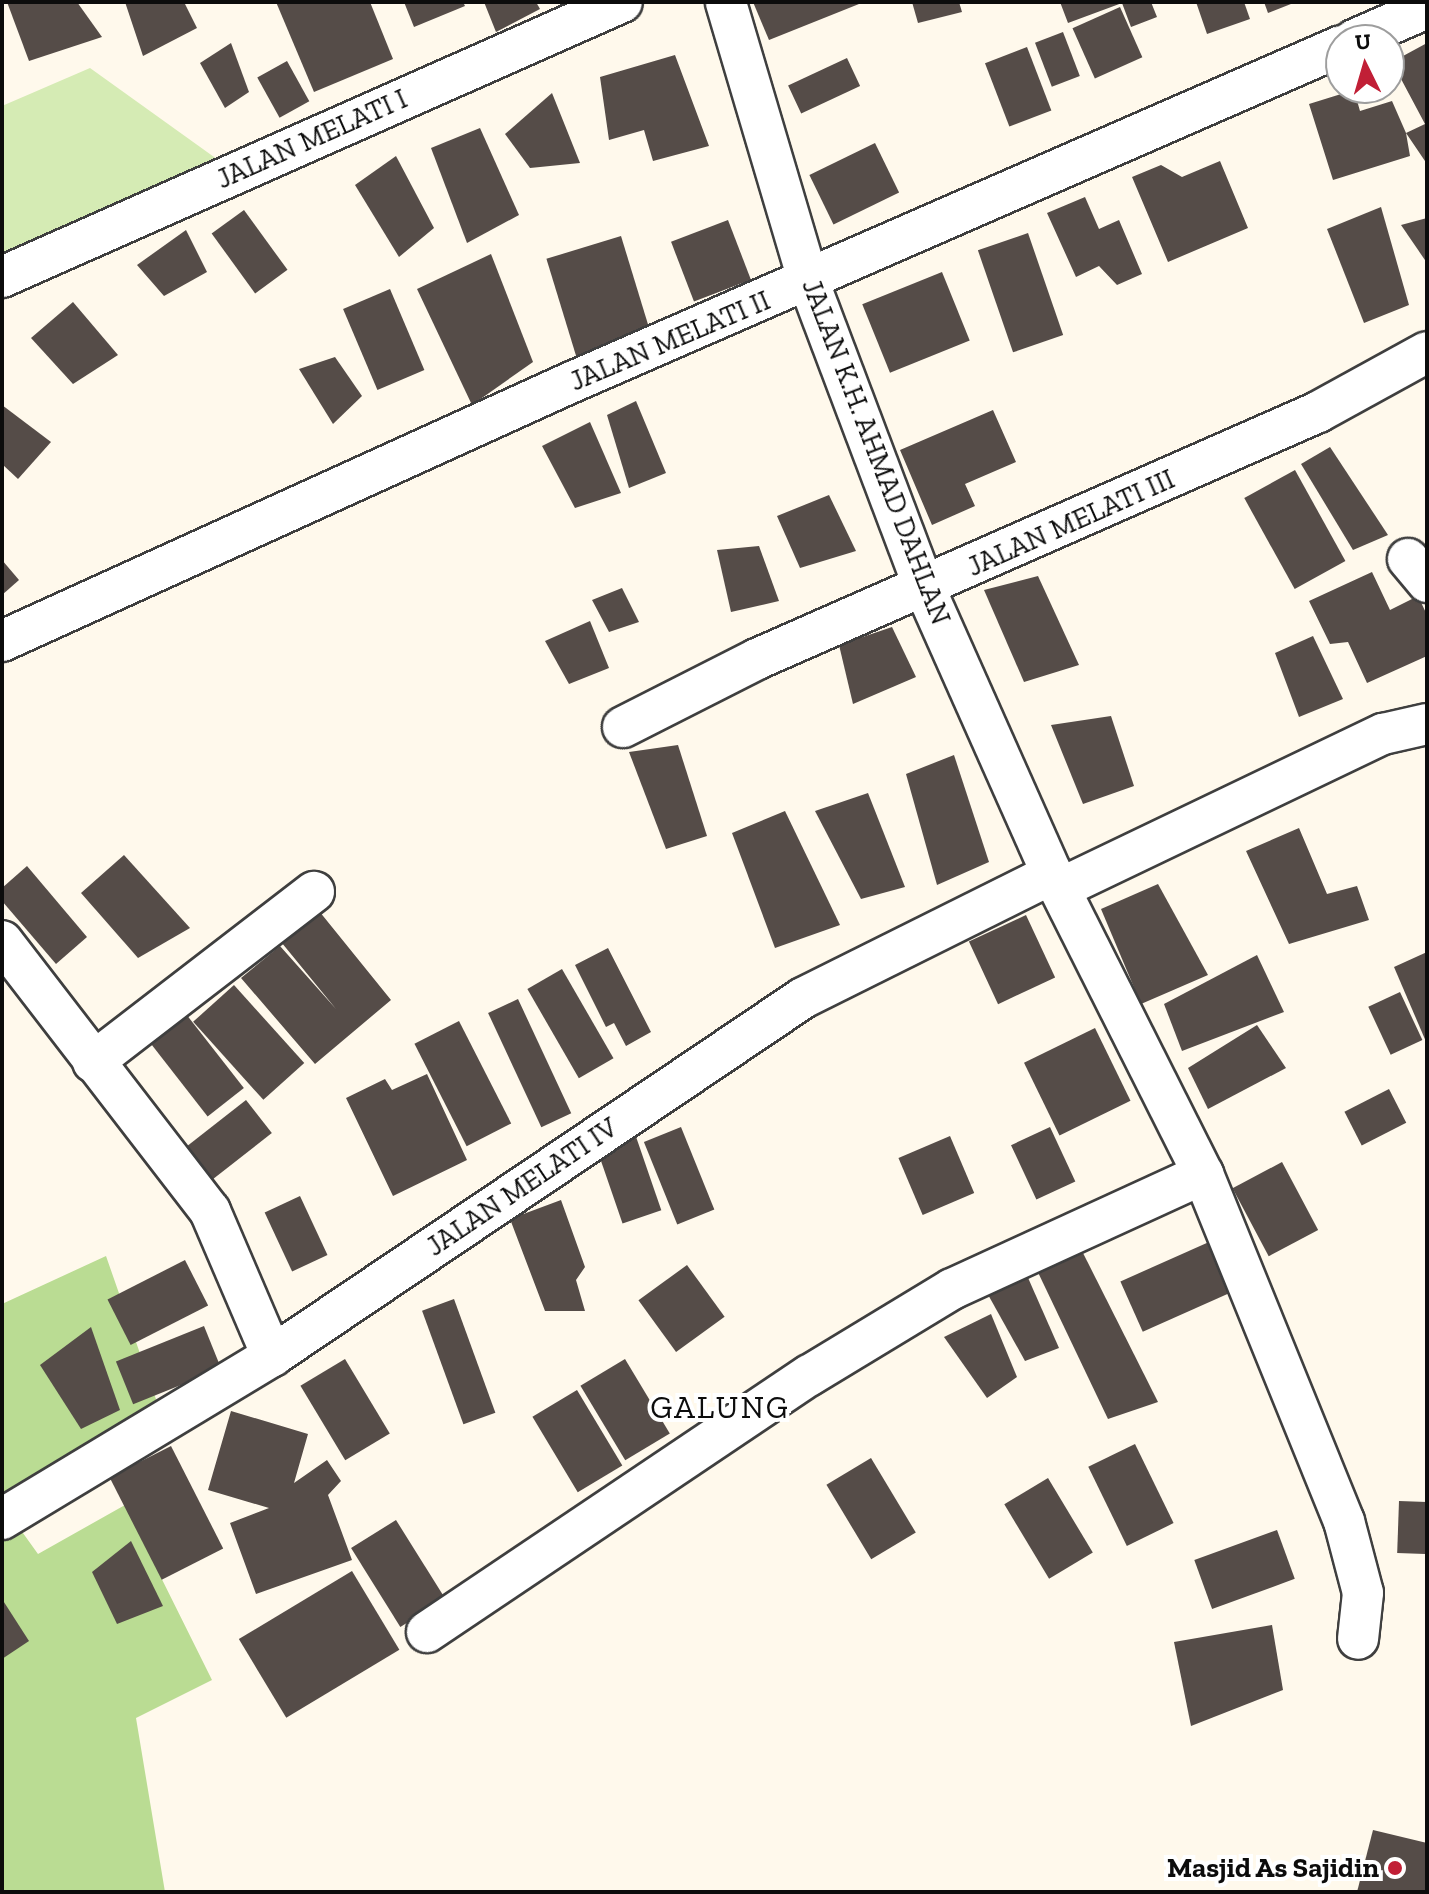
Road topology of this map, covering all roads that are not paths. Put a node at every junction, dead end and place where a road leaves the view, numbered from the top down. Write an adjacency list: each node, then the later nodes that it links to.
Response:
1 (622, 2): 6 (street, JALAN MELATI I)
2 (726, 2): 7 (street, JALAN K.H. AHMAD DAHLAN)
3 (1427, 8): 4 (street)
4 (1390, 24)
5 (1325, 53): 7 (street, JALAN MELATI II)
6 (2, 277)
7 (809, 283): 9 (street, JALAN K.H. AHMAD DAHLAN); 10 (street, JALAN MELATI II)
8 (1427, 352): 9 (street, JALAN MELATI III)
9 (924, 587): 12 (street, JALAN MELATI III); 13 (street, JALAN K.H. AHMAD DAHLAN)
10 (2, 641)
11 (1427, 724): 13 (street, JALAN MELATI IV)
12 (623, 727)
13 (1056, 881): 17 (street, JALAN K.H. AHMAD DAHLAN); 18 (street, JALAN MELATI IV)
14 (314, 892): 16 (street)
15 (2, 941): 16 (street)
16 (93, 1062): 18 (street)
17 (1203, 1174): 20 (street); 21 (street, JALAN K.H. AHMAD DAHLAN)
18 (272, 1356): 19 (street, JALAN MELATI IV)
19 (2, 1519)
20 (427, 1632)
21 (1358, 1639)

